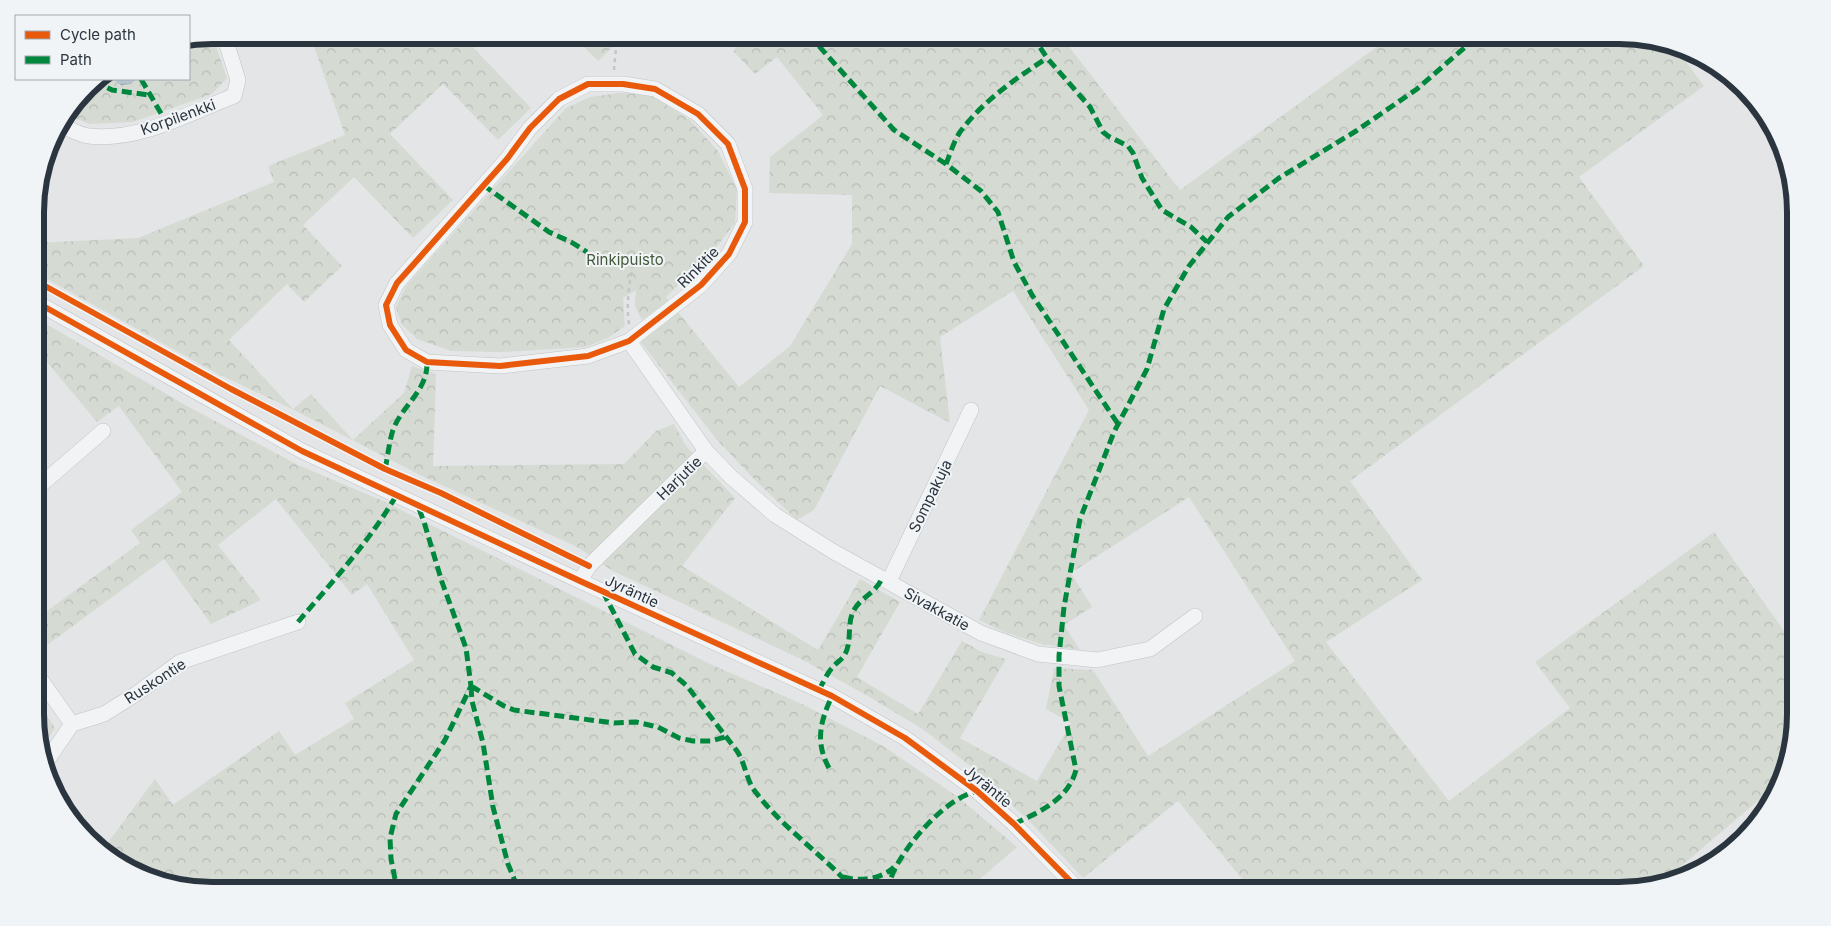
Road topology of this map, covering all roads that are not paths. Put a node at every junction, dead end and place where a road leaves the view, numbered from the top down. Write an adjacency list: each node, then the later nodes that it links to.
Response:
1 (227, 44): 2 (street, Korpilenkki)
2 (66, 128)
3 (44, 306): 9 (street, Jyräntie)
4 (630, 339): 4 (street, Rinkitie); 7 (street, Harjutie)
5 (971, 410): 10 (street, Sompakuja)
6 (103, 432): 8 (street)
7 (706, 451): 9 (street, Harjutie); 10 (street, Sivakkatie)
8 (44, 482)
9 (580, 581): 16 (street, Jyräntie)
10 (889, 581): 11 (street, Sivakkatie)
11 (1195, 616)
12 (298, 622): 14 (street, Ruskontie)
13 (44, 684): 14 (street)
14 (72, 724): 15 (street)
15 (50, 757)
16 (1071, 882)

